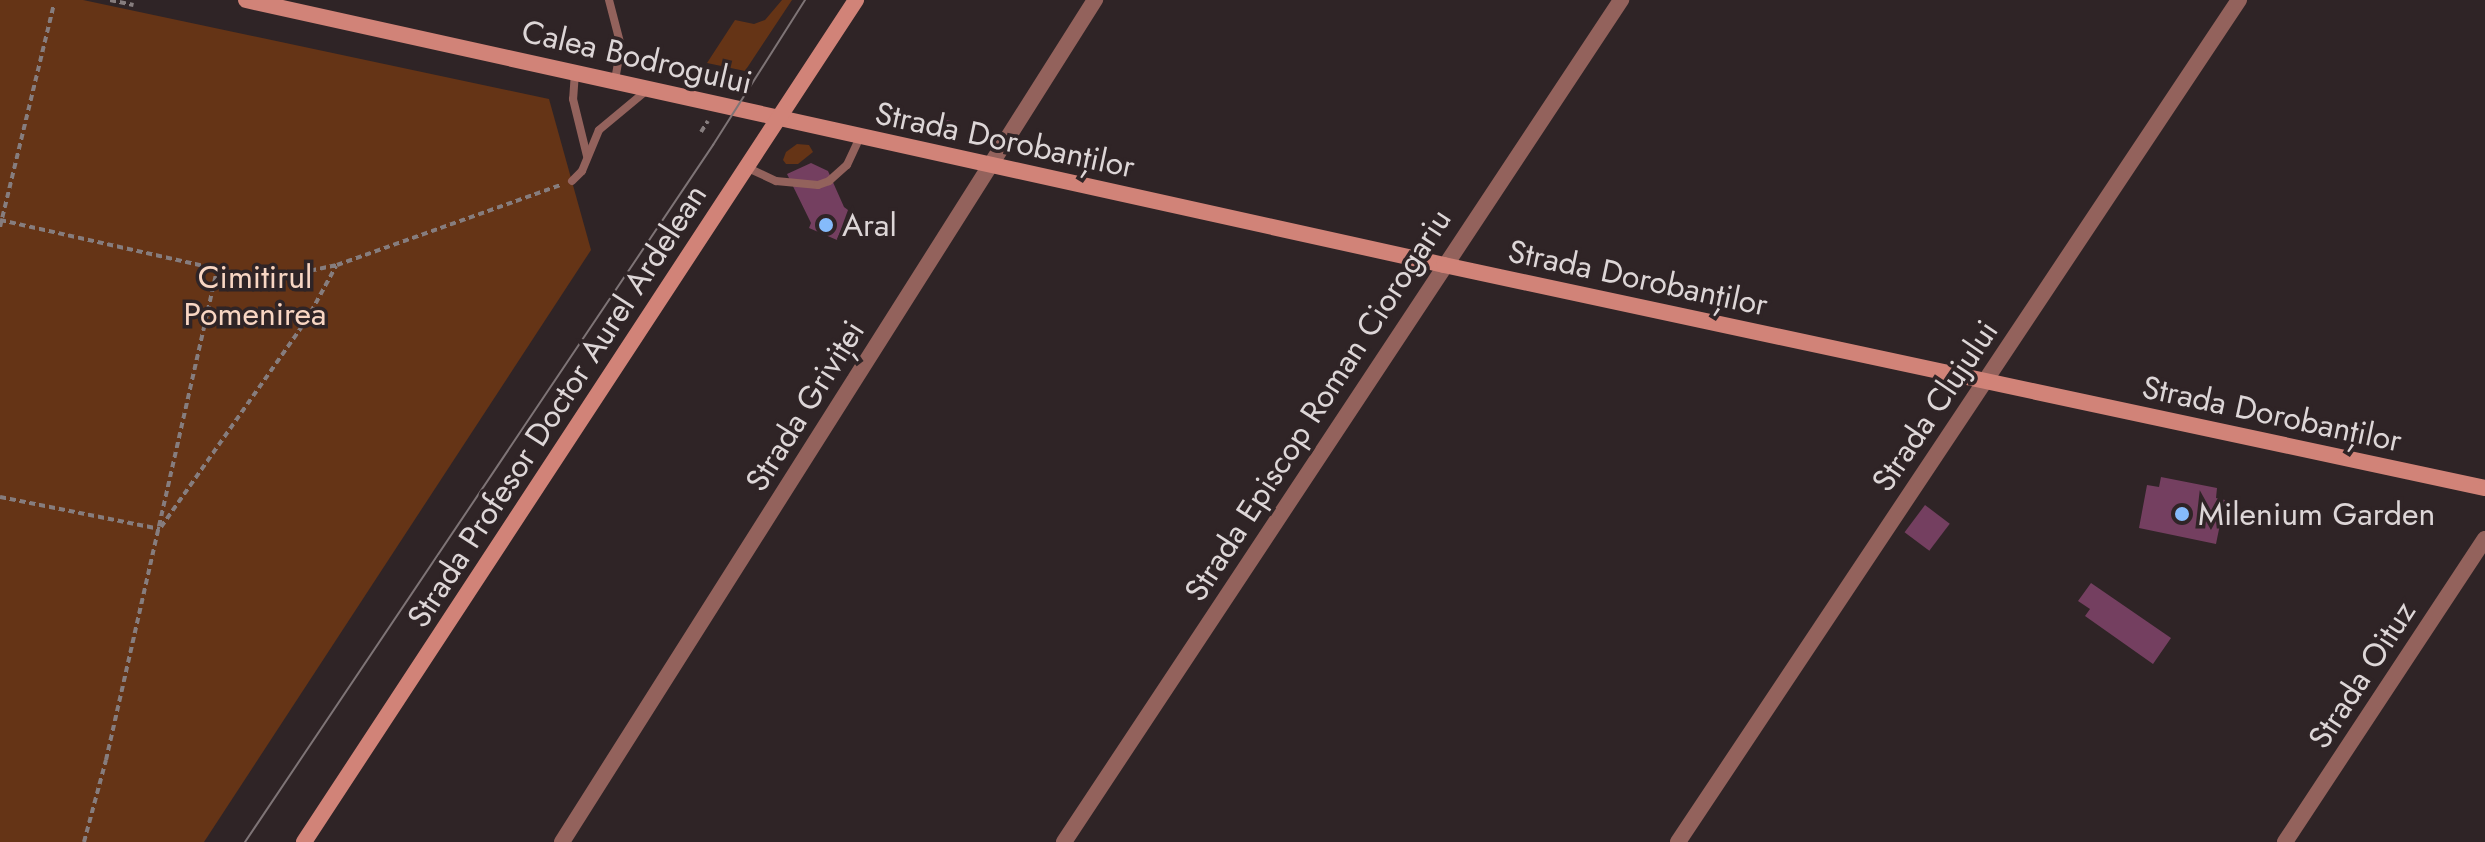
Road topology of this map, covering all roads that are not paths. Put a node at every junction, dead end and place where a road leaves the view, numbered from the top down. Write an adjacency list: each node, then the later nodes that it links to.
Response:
1 (609, 0): 8 (lane)
2 (856, 0): 10 (main road, Strada Profesor Doctor Aurel Ardelean)
3 (1095, 0): 13 (street, Strada Griviței)
4 (1621, 0): 16 (street, Strada Episcop Roman Ciorogariu)
5 (2239, 0): 17 (street, Strada Clujului)
6 (252, 1): 7 (main road, Calea Bodrogului)
7 (575, 72): 8 (main road, Calea Bodrogului); 12 (lane)
8 (615, 81): 9 (main road, Calea Bodrogului)
9 (650, 88): 10 (main road, Calea Bodrogului); 12 (lane)
10 (780, 118): 11 (main road, Strada Dorobanților); 14 (main road, Strada Profesor Doctor Aurel Ardelean)
11 (860, 137): 13 (main road, Strada Dorobanților); 14 (lane)
12 (587, 157): 15 (lane)
13 (991, 165): 16 (main road, Strada Dorobanților); 21 (street, Strada Griviței)
14 (748, 168): 20 (main road, Strada Profesor Doctor Aurel Ardelean)
15 (572, 181)
16 (1444, 265): 17 (main road, Strada Dorobanților); 22 (street, Strada Episcop Roman Ciorogariu)
17 (1985, 381): 18 (main road, Strada Dorobanților); 23 (street, Strada Clujului)
18 (2485, 488)
19 (2485, 539): 24 (street, Strada Oituz)
20 (304, 842)
21 (562, 842)
22 (1064, 842)
23 (1678, 842)
24 (2285, 842)

